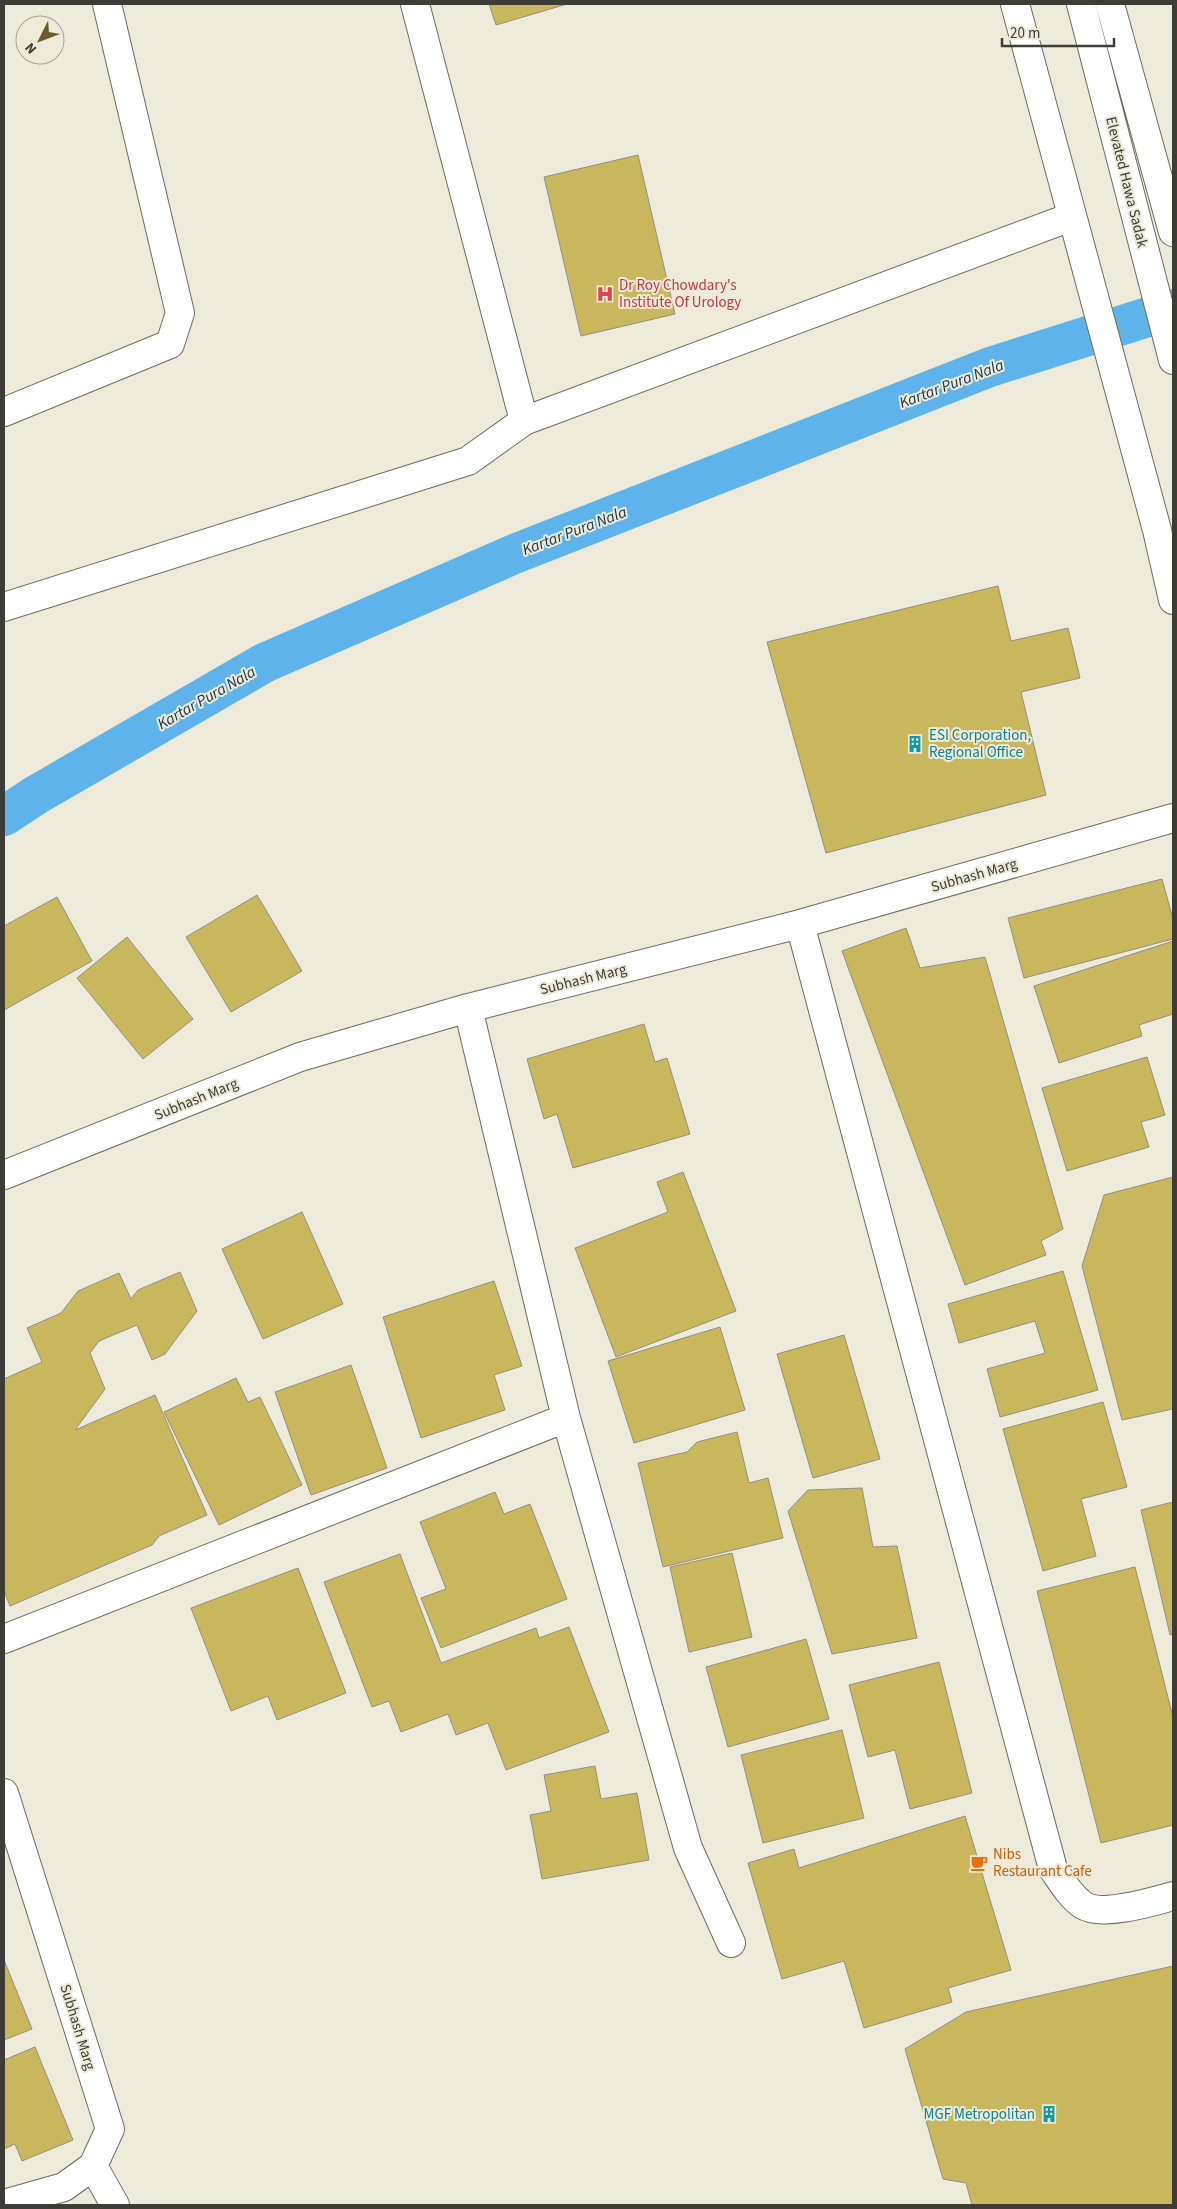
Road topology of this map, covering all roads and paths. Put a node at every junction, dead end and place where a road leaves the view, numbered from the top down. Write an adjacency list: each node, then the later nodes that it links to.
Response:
1 (107, 4): 9 (street)
2 (415, 4): 10 (street)
3 (1015, 4): 6 (street)
4 (1081, 4): 8 (street, Elevated Hawa Sadak)
5 (1110, 4): 7 (street)
6 (1071, 217): 10 (street); 11 (street)
7 (1172, 227)
8 (1173, 360)
9 (4, 412)
10 (524, 422): 14 (street)
11 (1157, 530): 12 (street); 13 (street)
12 (1173, 566)
13 (1173, 600)
14 (4, 607)
15 (1173, 818): 16 (street, Subhash Marg)
16 (800, 924): 17 (street, Subhash Marg); 22 (street)
17 (468, 1008): 18 (street, Subhash Marg); 19 (street)
18 (4, 1175)
19 (566, 1418): 20 (street); 23 (street)
20 (4, 1639)
21 (4, 1793): 24 (street, Subhash Marg)
22 (1173, 1896)
23 (731, 1943)
24 (93, 2166): 25 (street, Subhash Marg); 26 (street)
25 (4, 2204)
26 (115, 2205)

